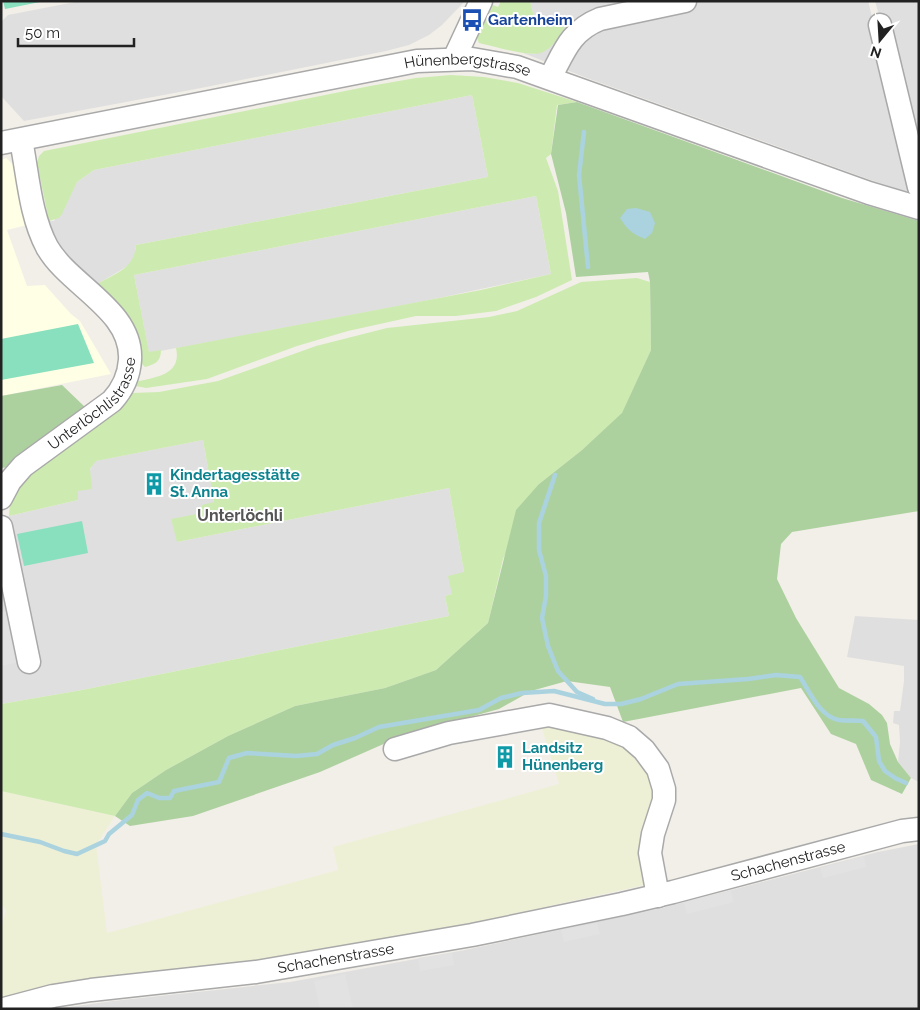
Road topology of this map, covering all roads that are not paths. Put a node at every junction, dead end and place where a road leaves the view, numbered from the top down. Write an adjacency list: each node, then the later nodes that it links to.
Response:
1 (481, 1): 4 (street)
2 (682, 2): 5 (street)
3 (880, 25): 7 (street)
4 (454, 59): 5 (street, Hünenbergstrasse); 6 (street, Hünenbergstrasse)
5 (550, 78): 8 (street, Hünenbergstrasse)
6 (11, 141): 9 (street, Unterlöchlistrasse)
7 (919, 187)
8 (919, 208)
9 (1, 498)
10 (1, 527): 11 (street)
11 (28, 662)
12 (395, 749): 14 (street)
13 (919, 829): 14 (street, Schachenstrasse)
14 (658, 896): 15 (street, Schachenstrasse)
15 (12, 1007)

